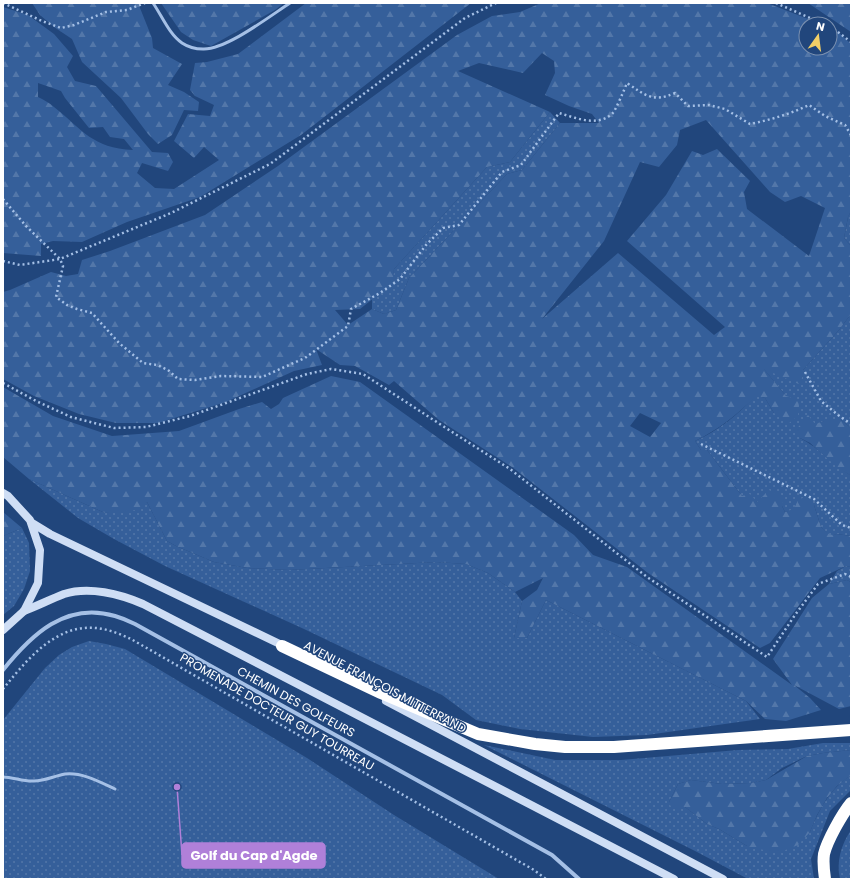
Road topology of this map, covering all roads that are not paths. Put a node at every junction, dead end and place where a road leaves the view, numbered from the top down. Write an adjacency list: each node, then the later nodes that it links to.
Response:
1 (153, 3): 2 (lane)
2 (290, 3)
3 (3, 493): 4 (main road)
4 (32, 523): 5 (main road); 7 (main road, AVENUE FRANÇOIS MITTERRAND)
5 (24, 611): 6 (main road); 14 (main road)
6 (3, 630)
7 (282, 646): 9 (highway); 15 (main road, AVENUE FRANÇOIS MITTERRAND)
8 (3, 670): 13 (street, CHEMIN DES GOLFEURS)
9 (851, 730)
10 (3, 777): 11 (lane)
11 (115, 789)
12 (851, 804): 16 (highway)
13 (580, 879)
14 (674, 879)
15 (723, 879)
16 (825, 879)

